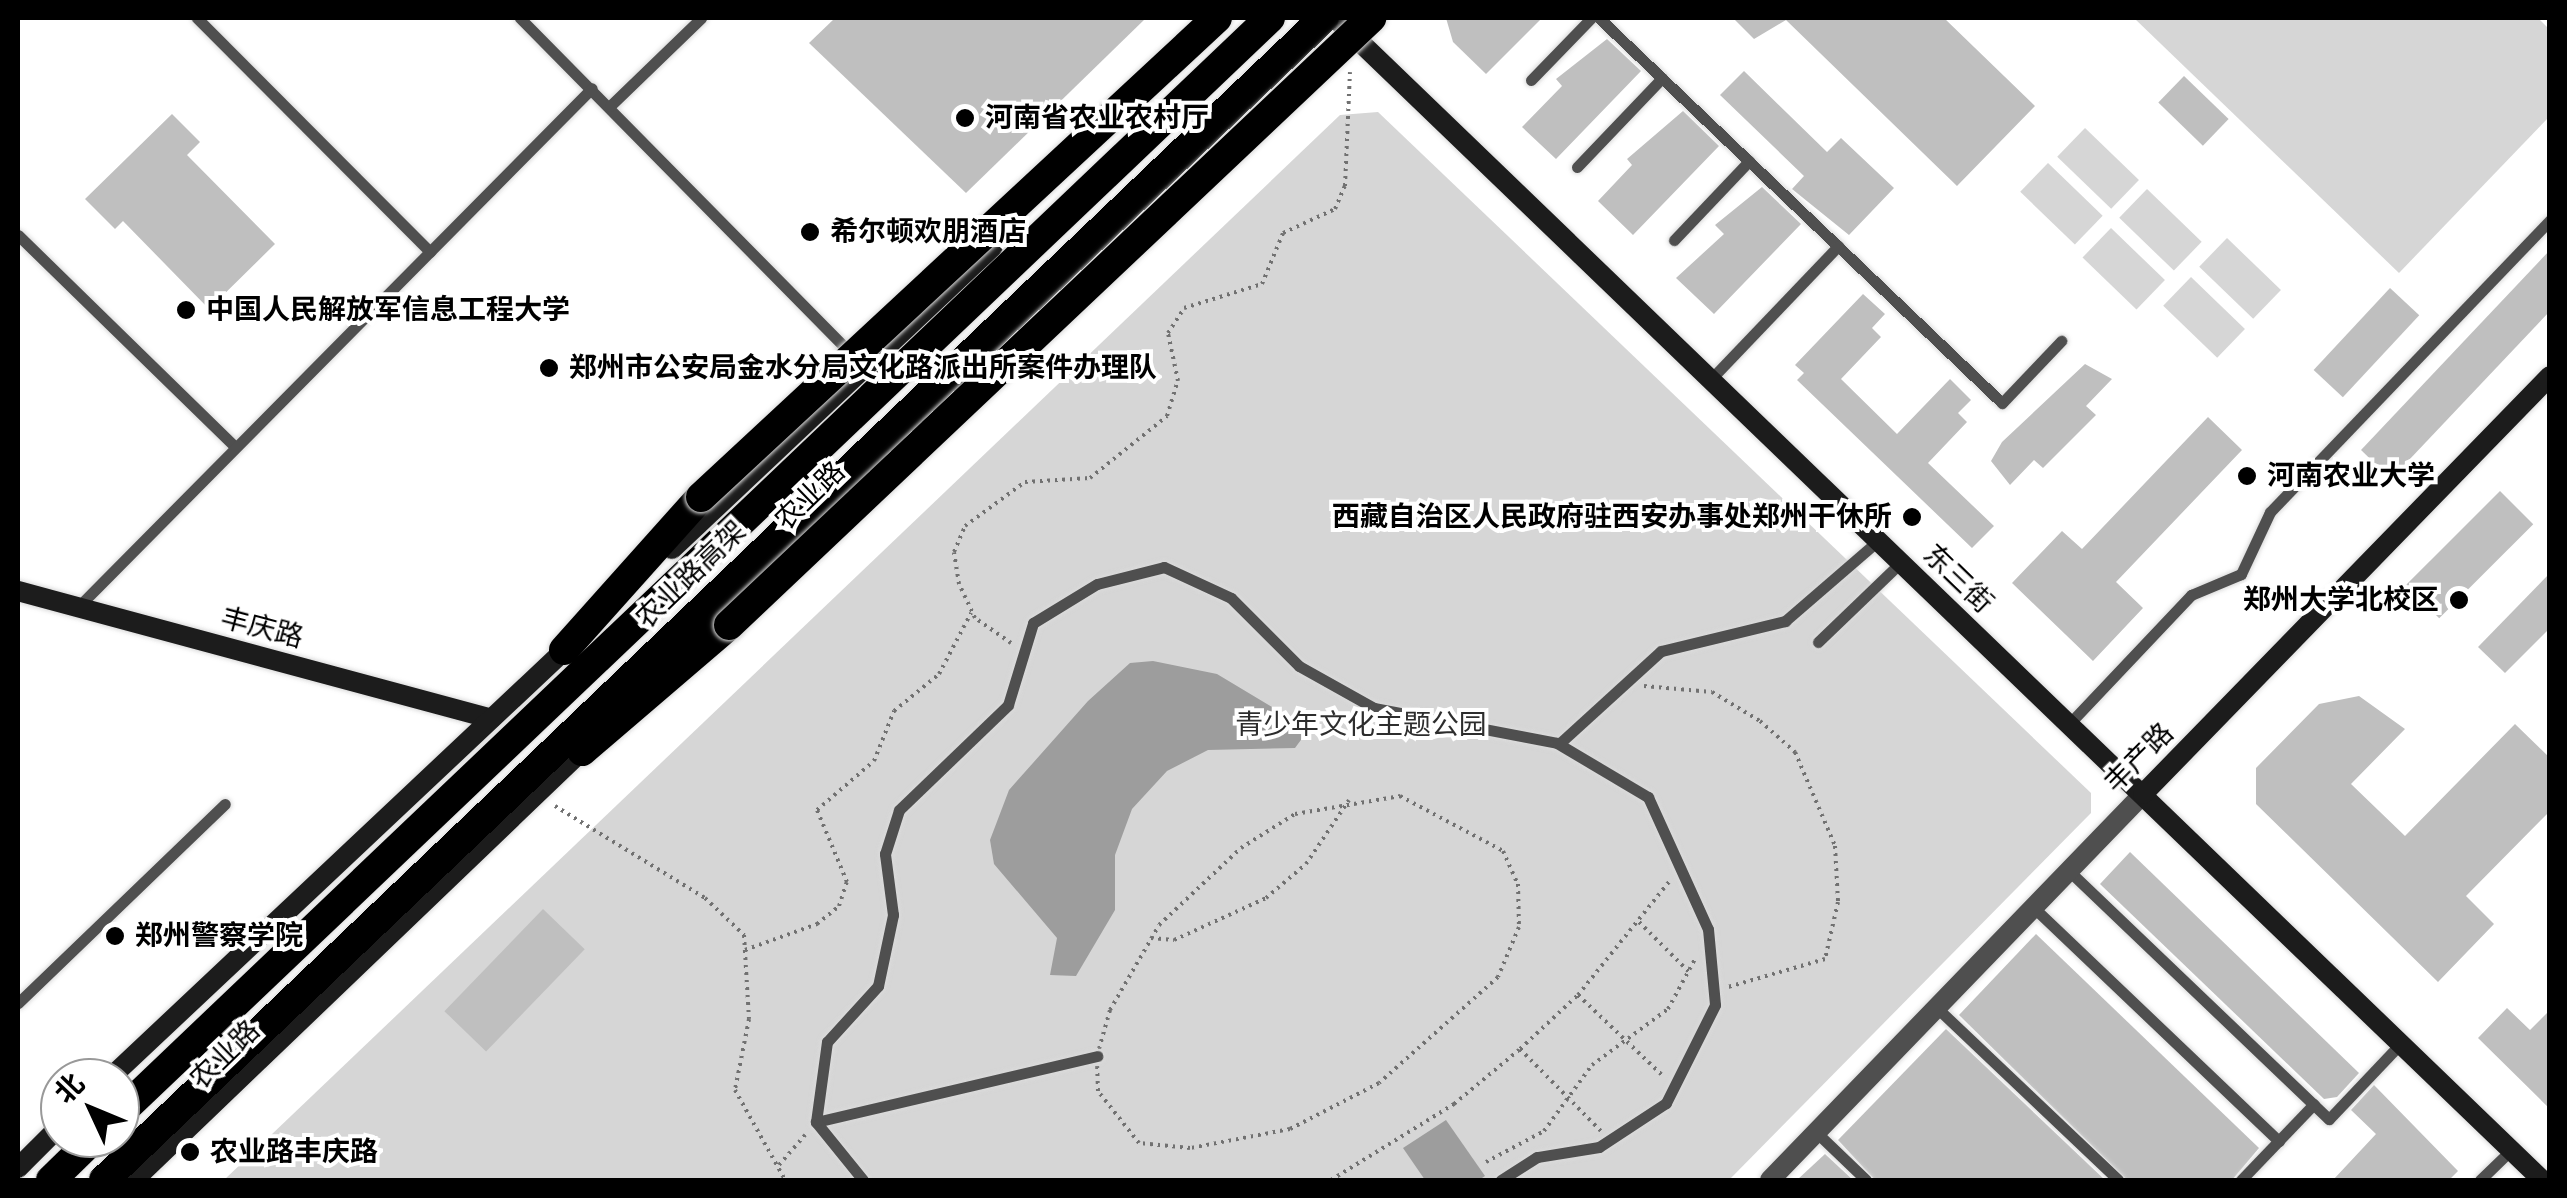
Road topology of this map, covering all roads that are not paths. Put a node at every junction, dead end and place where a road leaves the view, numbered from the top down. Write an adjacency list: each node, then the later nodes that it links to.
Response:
1 (197, 18): 20 (lane)
2 (520, 18): 12 (lane)
3 (701, 18): 13 (lane)
4 (1217, 18): 31 (highway, bridge)
5 (1233, 18): 22 (street, 农业路)
6 (1270, 18): 45 (highway, 农业路高架)
7 (1591, 18): 11 (lane)
8 (1599, 18): 10 (lane)
9 (1347, 23): 24 (street, 东三街); 35 (street, 农业路); 35 (highway, bridge); 55 (highway, 农业路高架)
10 (1662, 78): 14 (lane); 15 (lane)
11 (1531, 80)
12 (592, 88): 13 (lane); 20 (lane)
13 (610, 106): 22 (lane)
14 (1749, 162): 18 (lane); 19 (lane)
15 (1577, 167)
16 (2550, 220): 33 (lane)
17 (18, 235): 25 (lane)
18 (1674, 240)
19 (1838, 246): 21 (lane); 24 (lane)
20 (430, 252): 25 (lane)
21 (2061, 342)
22 (864, 368): 31 (street, 农业路)
23 (2550, 376): 36 (street, 丰产路)
24 (1711, 379): 26 (street, 东三街)
25 (234, 446): 29 (lane)
26 (1879, 540): 27 (street, 东三街); 34 (lane)
27 (1901, 562): 30 (lane); 33 (street, 东三街)
28 (18, 591): 29 (street, 丰庆路)
29 (78, 607): 32 (street, 丰庆路)
30 (1818, 642)
31 (564, 650): 32 (street, 农业路)
32 (492, 719): 44 (street, 农业路)
33 (2070, 724): 36 (street, 东三街)
34 (1561, 742)
35 (582, 751): 56 (street, 农业路)
36 (2143, 794): 38 (street, 丰产路); 42 (street, 东三街)
37 (225, 804): 40 (lane)
38 (2067, 869): 39 (street, 丰产路); 46 (lane)
39 (2032, 906): 41 (street, 丰产路); 49 (lane)
40 (18, 1003)
41 (1936, 1007): 48 (street, 丰产路); 61 (lane)
42 (2400, 1044): 46 (lane); 51 (street, 东三街)
43 (1097, 1056): 47 (lane)
44 (131, 1058)
45 (140, 1094)
46 (2314, 1104): 49 (lane)
47 (816, 1122): 57 (lane); 58 (lane)
48 (1816, 1132): 59 (street, 丰产路); 60 (lane)
49 (2279, 1141): 62 (lane)
50 (40, 1146): 53 (street)
51 (2510, 1150): 63 (lane); 64 (street, 东三街)
52 (74, 1158): 54 (highway)
53 (18, 1168)
54 (51, 1180)
55 (104, 1180)
56 (134, 1180)
57 (863, 1180)
58 (1501, 1180)
59 (1770, 1180)
60 (1866, 1180)
61 (2118, 1180)
62 (2241, 1180)
63 (2480, 1180)
64 (2542, 1180)

